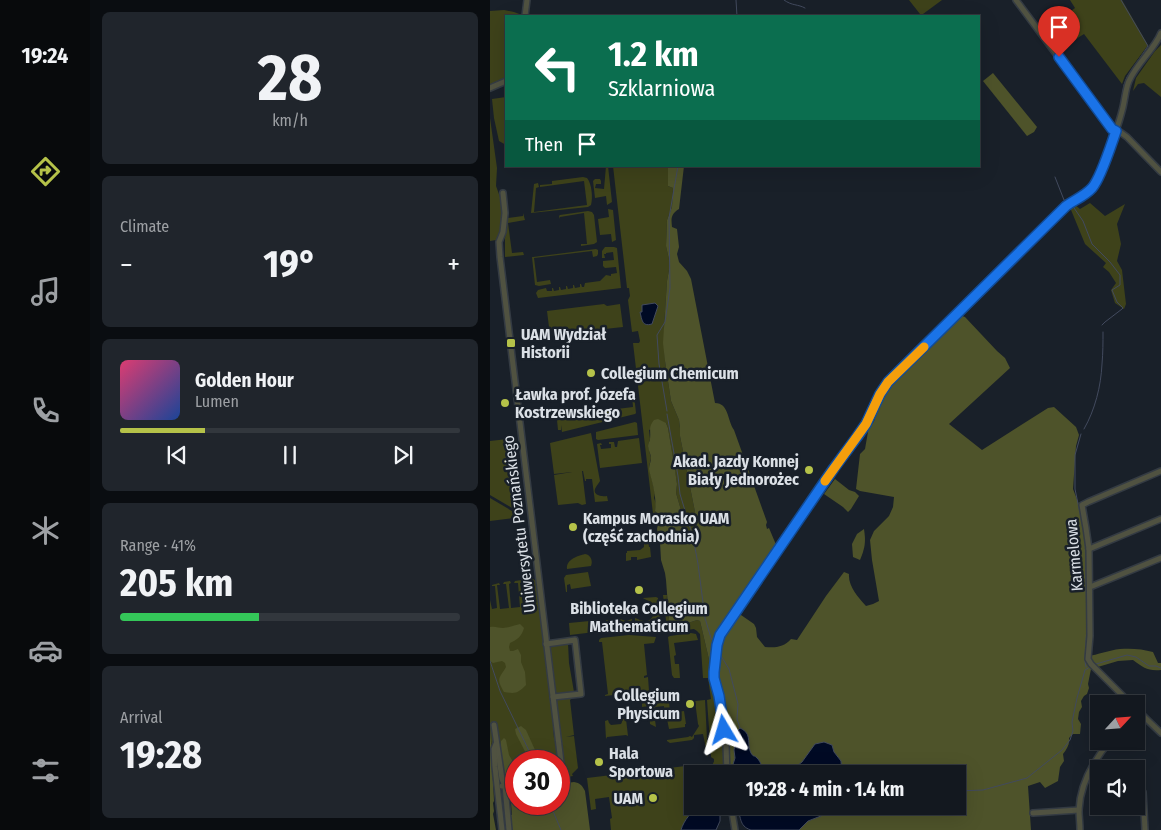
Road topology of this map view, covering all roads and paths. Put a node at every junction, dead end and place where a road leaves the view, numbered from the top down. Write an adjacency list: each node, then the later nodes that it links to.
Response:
1 (527, 0): 3 (street)
2 (1016, 0): 7 (street)
3 (525, 15)
4 (1161, 33): 7 (street)
5 (505, 81): 6 (street)
6 (490, 88)
7 (1116, 131): 8 (street); 24 (street)
8 (1161, 172)
9 (503, 193): 15 (street, Uniwersytetu Poznańskiego)
10 (1161, 471): 12 (street, Karmelowa)
11 (1161, 519): 12 (street)
12 (1089, 549): 14 (street, Karmelowa)
13 (1161, 558): 14 (street)
14 (1090, 588): 16 (street, Karmelowa)
15 (546, 644): 17 (street, Uniwersytetu Poznańskiego); 17 (street)
16 (1122, 695)
17 (553, 697): 22 (street, Uniwersytetu Poznańskiego)
18 (1145, 719): 20 (street)
19 (494, 725): 21 (street)
20 (1161, 733)
21 (496, 743): 25 (street); 26 (street)
22 (559, 750)
23 (1103, 750): 27 (street)
24 (727, 765)
25 (497, 786): 26 (street); 31 (street)
26 (504, 786): 32 (street)
27 (1079, 810): 28 (street); 34 (street)
28 (1033, 813)
29 (732, 815): 33 (street)
30 (1144, 815): 35 (street)
31 (502, 830)
32 (509, 830)
33 (734, 830)
34 (1080, 830)
35 (1145, 830)

